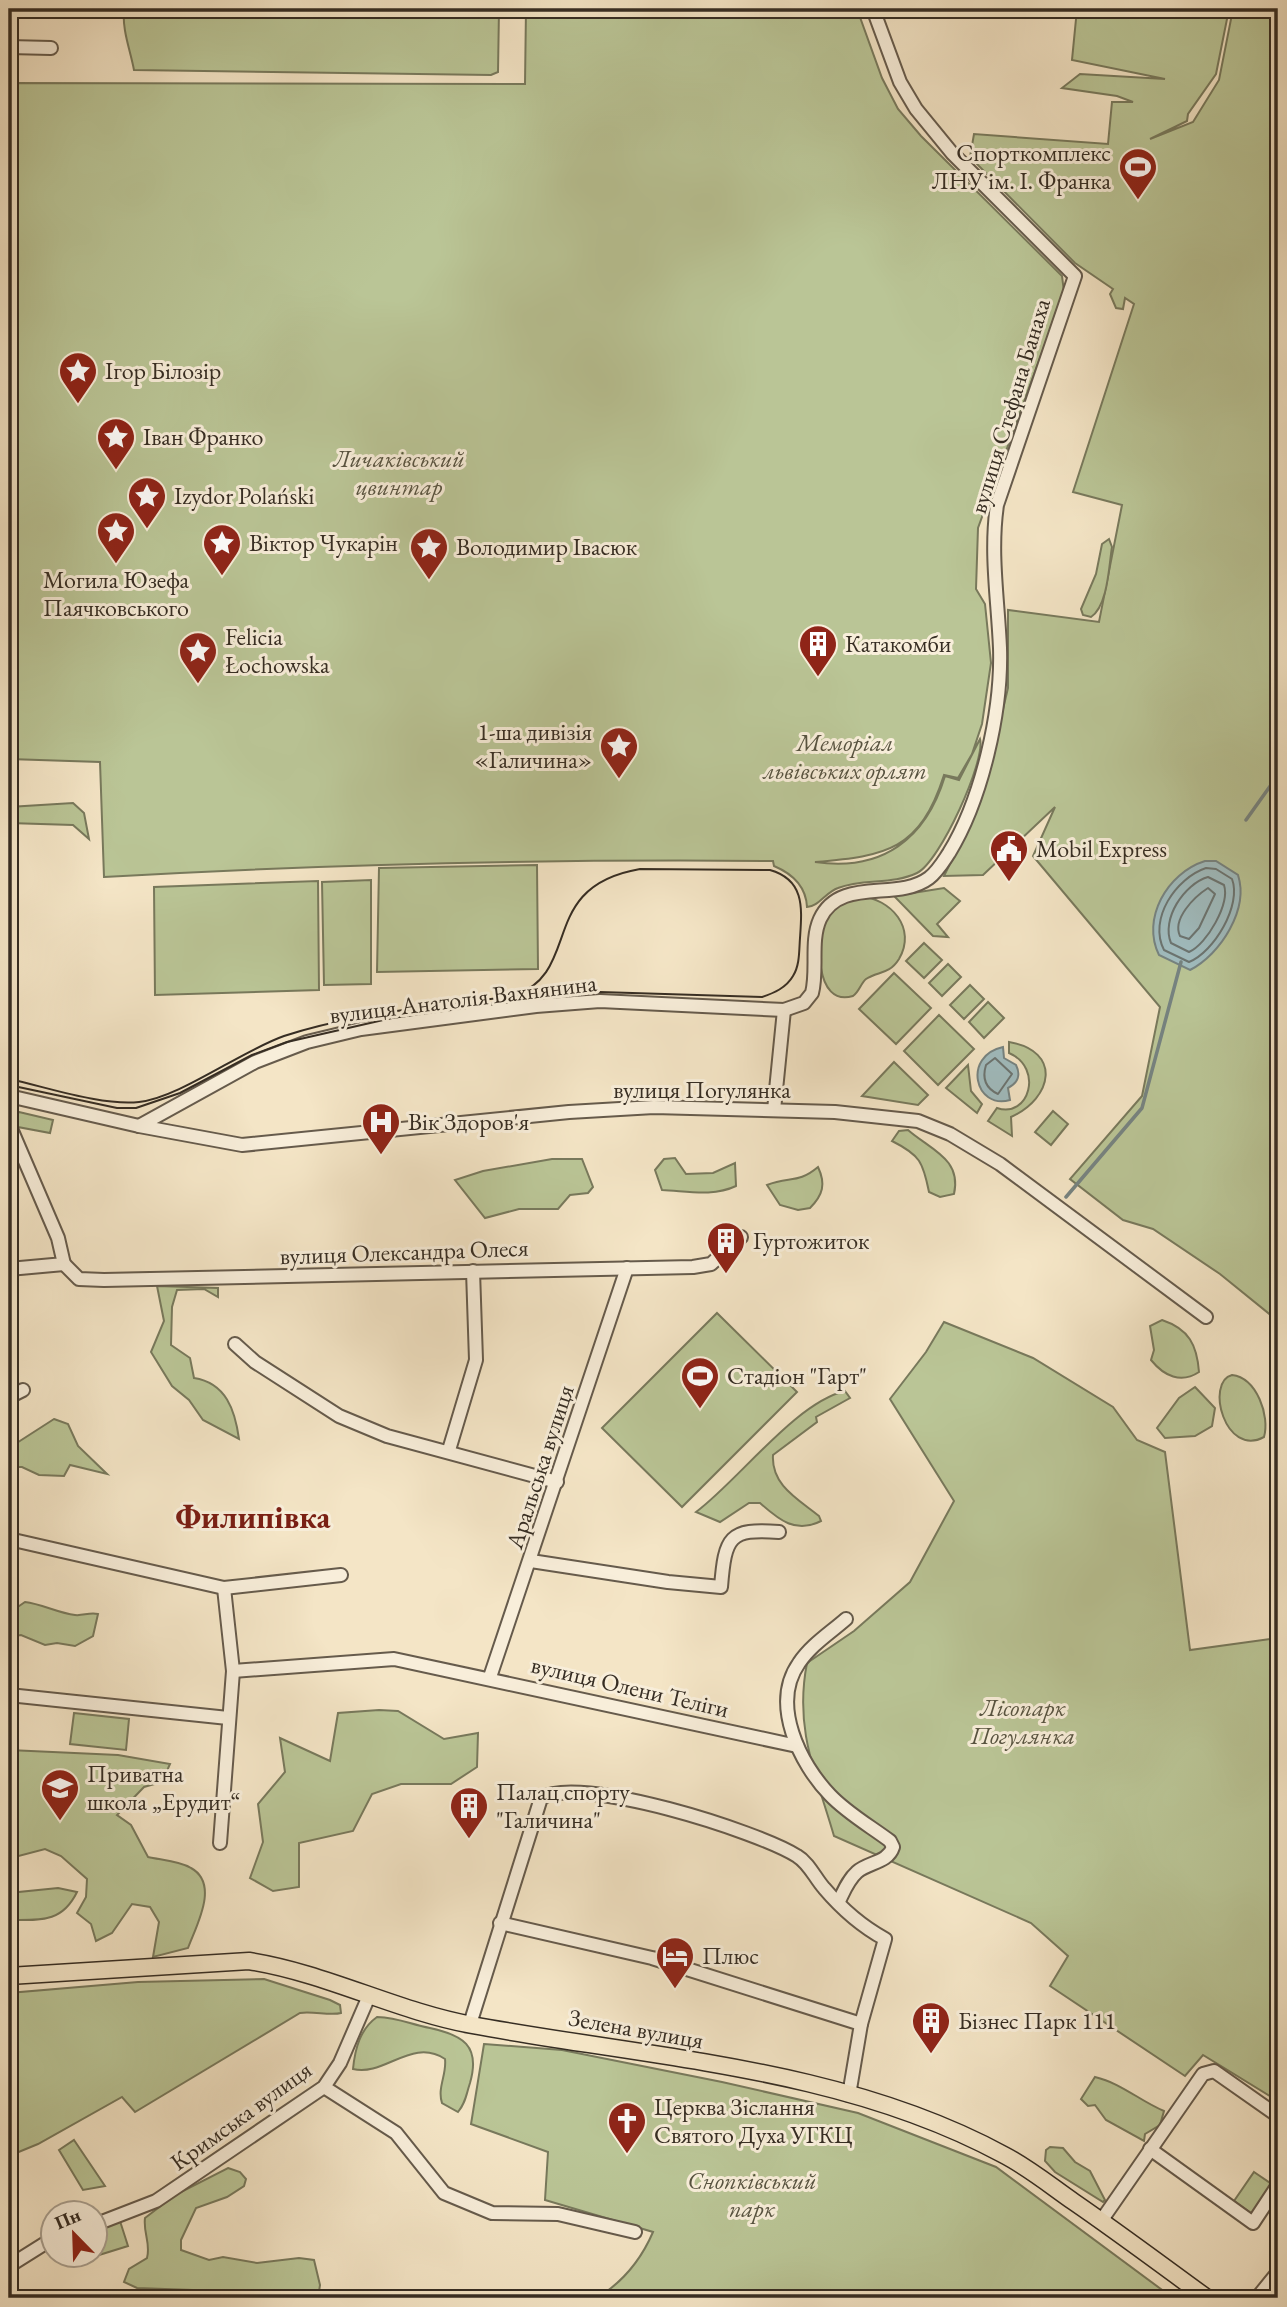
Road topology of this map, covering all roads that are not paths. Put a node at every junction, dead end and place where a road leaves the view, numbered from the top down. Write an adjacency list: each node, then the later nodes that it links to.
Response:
1 (873, 9): 4 (street, вулиця Стефана Банаха)
2 (9, 47): 3 (street)
3 (51, 48)
4 (809, 999): 5 (street, вулиця Анатолія Вахнянина)
5 (784, 1010): 7 (street); 9 (street, вулиця Анатолія Вахнянина)
6 (9, 1096): 9 (street, вулиця Погулянка)
7 (774, 1110): 9 (street, вулиця Погулянка); 15 (street, вулиця Погулянка)
8 (9, 1124): 11 (street)
9 (139, 1126)
10 (741, 1237): 12 (street, вулиця Олександра Олеся)
11 (64, 1264): 13 (street); 14 (street, вулиця Олександра Олеся)
12 (626, 1268): 14 (street, вулиця Олександра Олеся); 20 (street, Аральська вулиця)
13 (9, 1269)
14 (473, 1271): 19 (street)
15 (1206, 1317)
16 (235, 1344): 19 (street)
17 (23, 1390): 18 (street)
18 (9, 1397)
19 (449, 1450): 20 (street)
20 (557, 1482): 23 (street, Аральська вулиця)
21 (779, 1532): 23 (street)
22 (9, 1539): 25 (street)
23 (531, 1561): 28 (street, Аральська вулиця)
24 (341, 1576): 25 (street)
25 (224, 1588): 27 (street)
26 (846, 1619): 31 (street)
27 (233, 1671): 28 (street, вулиця Олени Теліги); 30 (street)
28 (490, 1677): 31 (street, вулиця Олени Теліги)
29 (9, 1695): 30 (street)
30 (228, 1718): 32 (street)
31 (797, 1746): 33 (street)
32 (220, 1843)
33 (839, 1901): 34 (street); 38 (street)
34 (500, 1923): 37 (street); 38 (street)
35 (9, 1976): 36 (main road, Зелена вулиця)
36 (369, 1996): 37 (main road, Зелена вулиця); 39 (street, Кримська вулиця)
37 (470, 2024): 40 (main road, Зелена вулиця)
38 (861, 2024): 40 (street)
39 (324, 2087): 44 (street, Кримська вулиця); 46 (street)
40 (849, 2095): 45 (main road, Зелена вулиця)
41 (1278, 2116): 42 (street)
42 (1150, 2149): 43 (street); 45 (street)
43 (1278, 2185)
44 (108, 2220)
45 (1101, 2221): 50 (main road, Зелена вулиця)
46 (635, 2232)
47 (38, 2248): 48 (street)
48 (9, 2266)
49 (1278, 2272): 51 (street)
50 (1207, 2298)
51 (1257, 2298)

